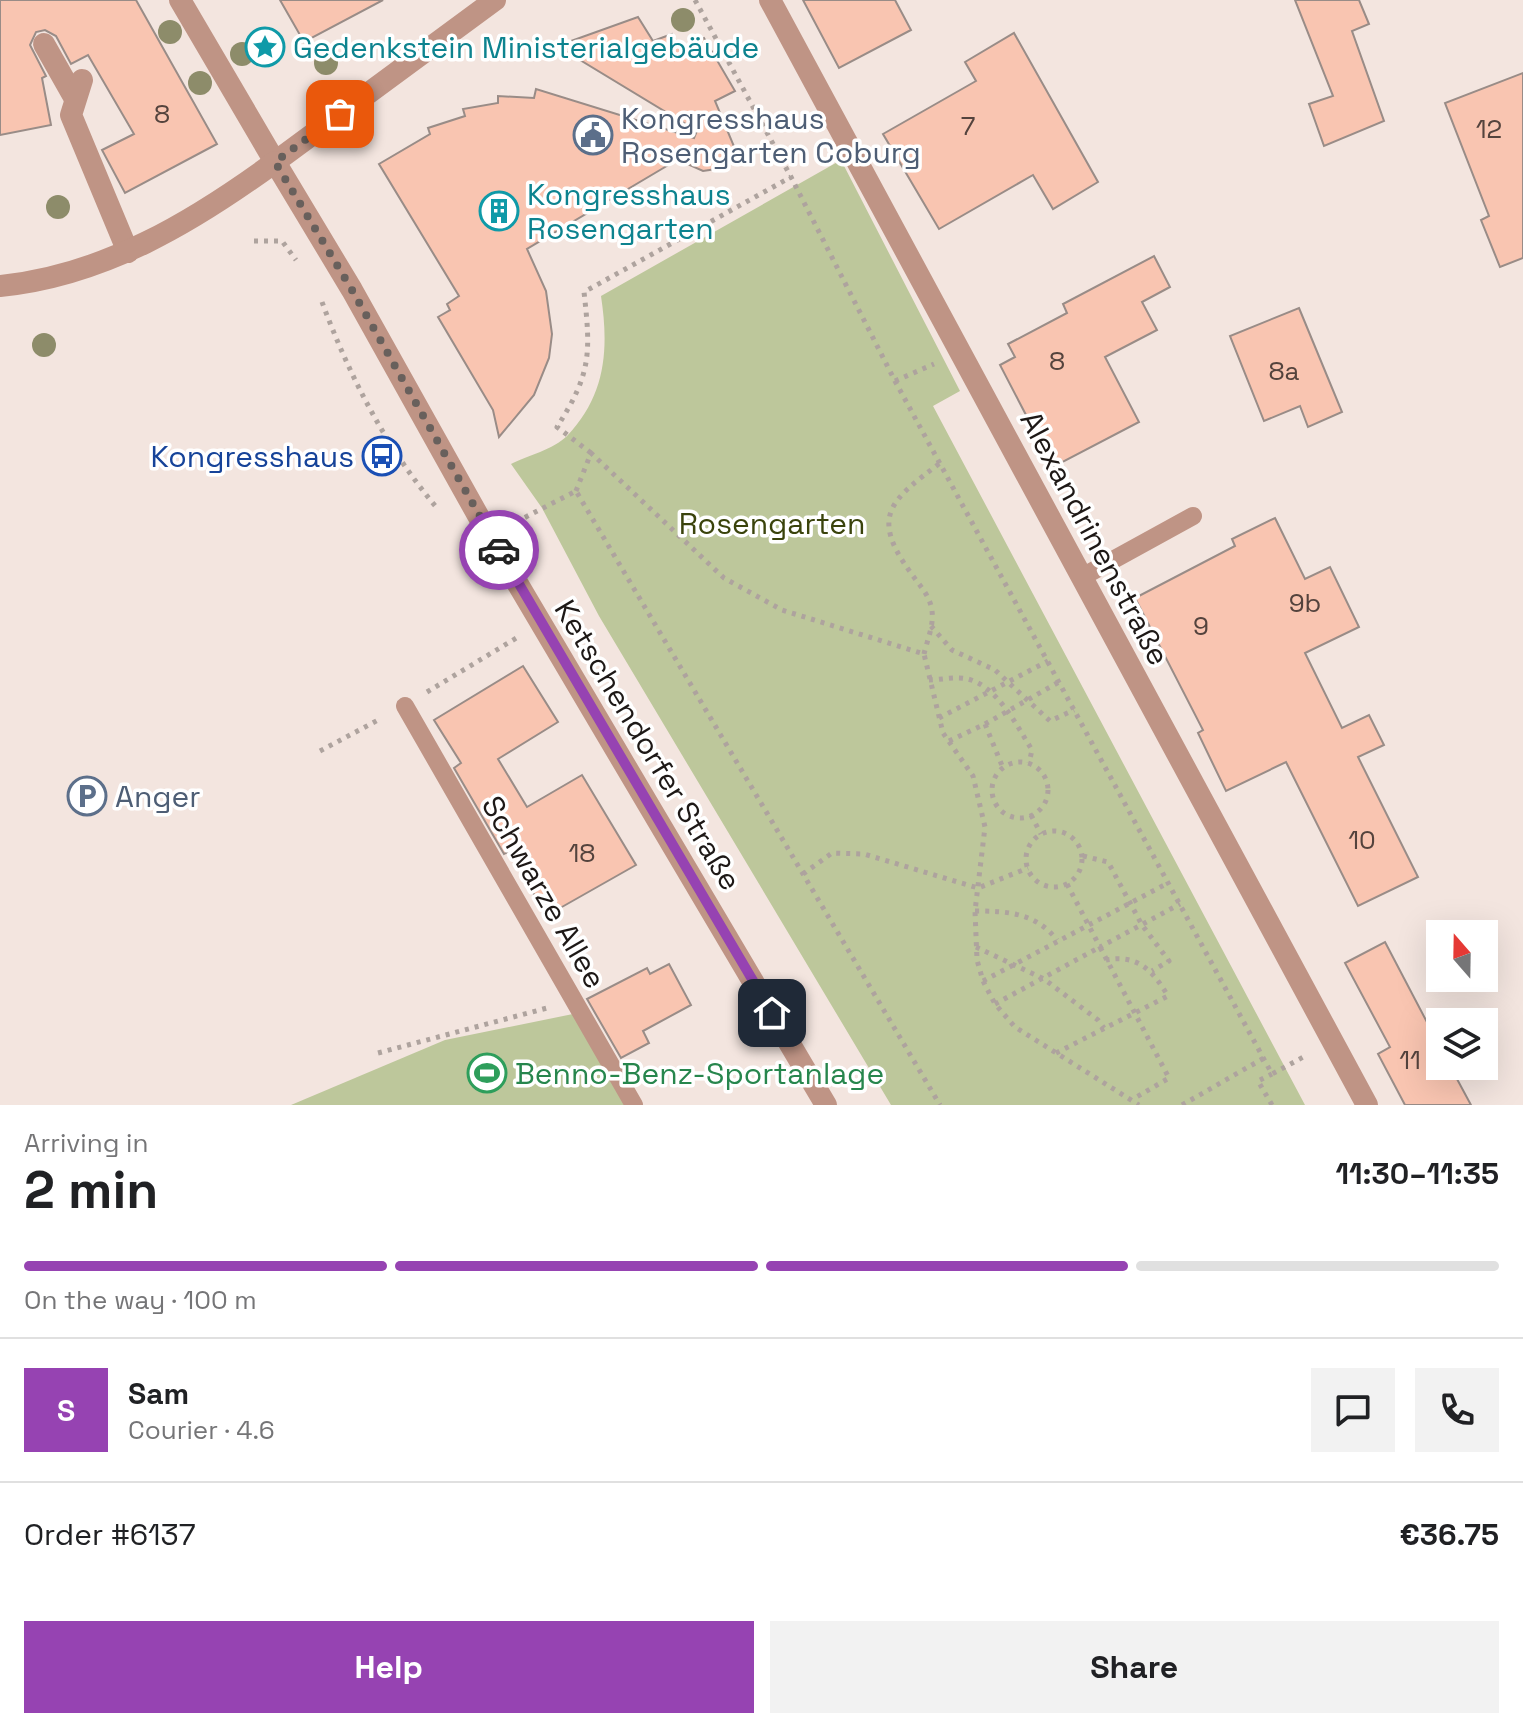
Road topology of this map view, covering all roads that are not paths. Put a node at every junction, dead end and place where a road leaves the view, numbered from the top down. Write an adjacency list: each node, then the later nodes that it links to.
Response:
1 (180, 0): 5 (street, Ketschendorfer Straße)
2 (495, 0): 5 (street)
3 (770, 0): 9 (street, Alexandrinenstraße)
4 (44, 44): 6 (street)
5 (275, 162): 6 (street); 12 (street, Ketschendorfer Straße)
6 (128, 252): 7 (street)
7 (0, 286)
8 (1193, 516): 9 (lane)
9 (1082, 577): 13 (street, Alexandrinenstraße)
10 (405, 706): 11 (lane, Schwarze Allee)
11 (634, 1105)
12 (826, 1105)
13 (1367, 1105)

